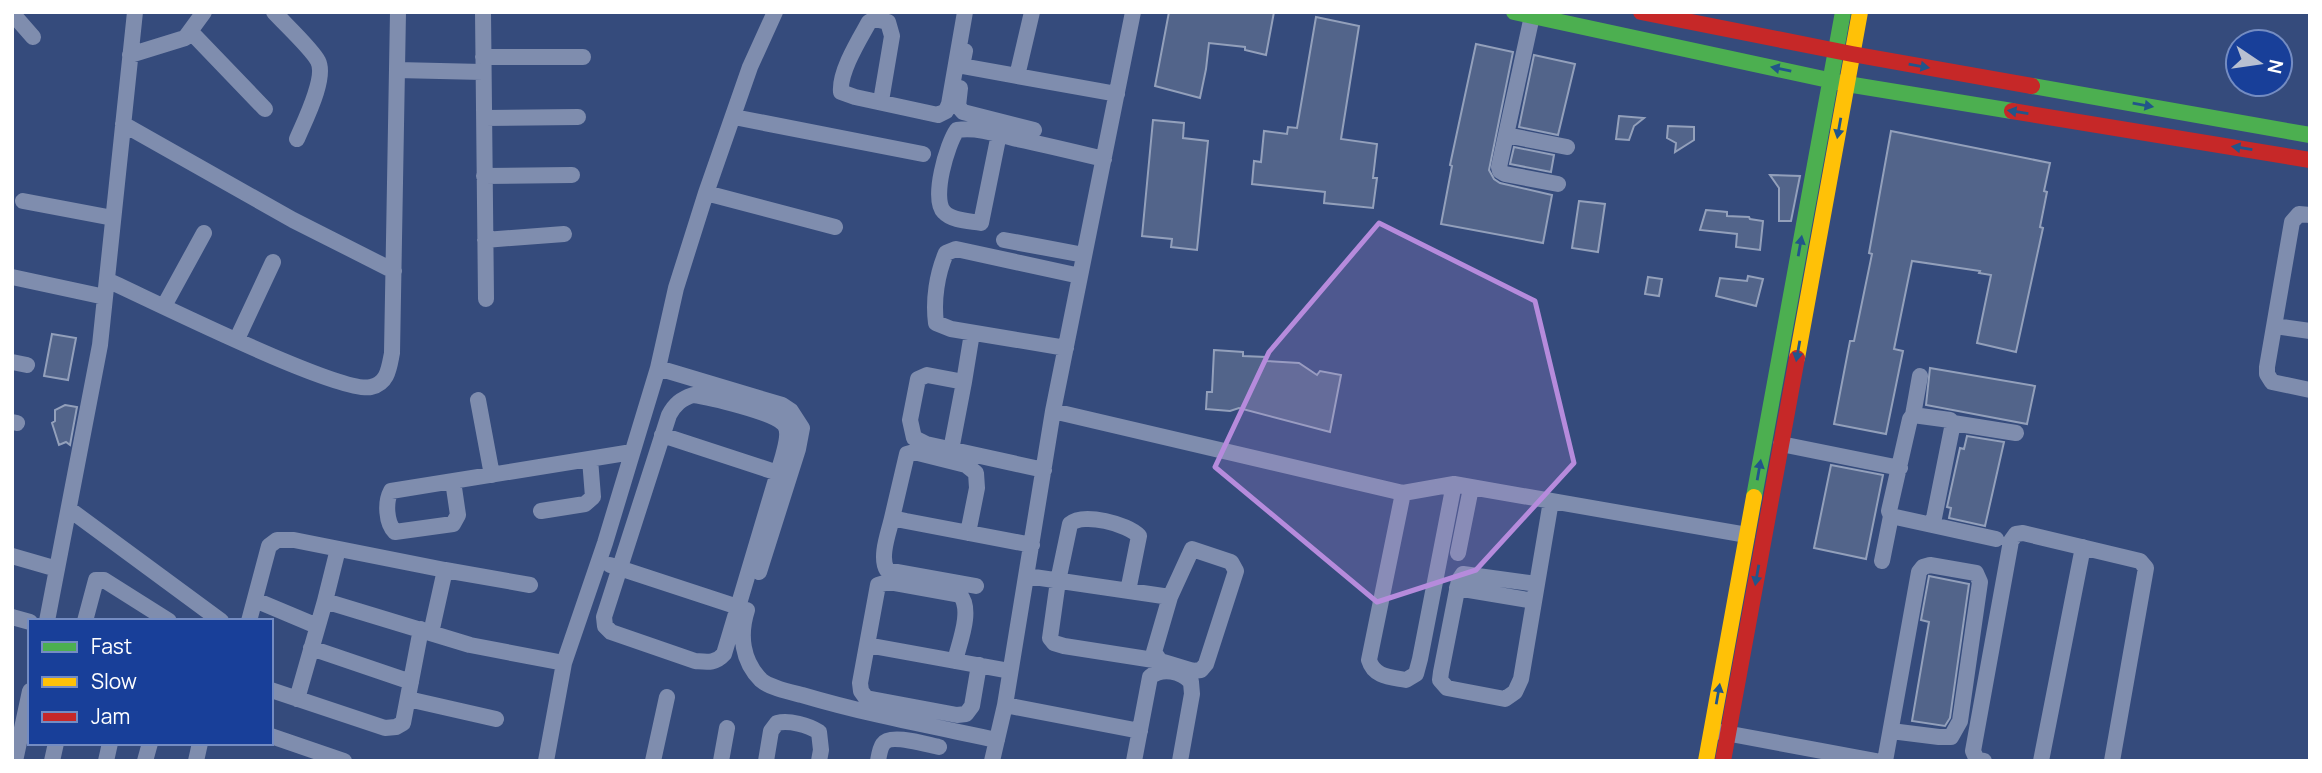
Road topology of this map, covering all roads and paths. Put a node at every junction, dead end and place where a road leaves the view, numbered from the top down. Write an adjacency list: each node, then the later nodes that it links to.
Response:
1 (135, 12): 21 (street)
2 (204, 12): 18 (street)
3 (274, 12): 40 (street)
4 (398, 12): 25 (street)
5 (483, 12): 23 (street)
6 (775, 12): 33 (street)
7 (965, 12): 30 (street)
8 (973, 12): 24 (street)
9 (1032, 12): 26 (street)
10 (1133, 12): 29 (street)
11 (1514, 12): 17 (street)
12 (1641, 12): 20 (street)
13 (1843, 12): 20 (street)
14 (1860, 12): 20 (street)
15 (12, 13): 19 (street)
16 (880, 16): 30 (street); 30 (street)
17 (1532, 16): 27 (street, one-way to 17); 38 (street)
18 (191, 32): 21 (street); 31 (street)
19 (33, 37)
20 (1844, 52): 27 (street); 28 (street); 39 (street, one-way to 39)
21 (130, 55): 35 (street)
22 (583, 57): 23 (street)
23 (483, 64): 25 (street); 34 (street)
24 (962, 66): 26 (street); 36 (street)
25 (397, 70): 61 (street)
26 (1017, 76): 29 (street)
27 (1831, 80): 28 (street); 101 (street, one-way to 27)
28 (1847, 84): 44 (street, one-way to 28); 82 (street, one-way to 82)
29 (1117, 94): 43 (street)
30 (881, 101)
31 (265, 110)
32 (578, 117): 34 (street)
33 (734, 117): 42 (street); 48 (street)
34 (484, 118): 46 (street)
35 (123, 124): 51 (street); 61 (street)
36 (1034, 130)
37 (999, 134): 43 (street); 52 (street); 52 (street)
38 (1506, 135): 41 (street); 47 (street)
39 (2310, 135)
40 (298, 139)
41 (1567, 147)
42 (923, 154)
43 (1104, 159): 59 (street)
44 (2310, 160)
45 (572, 174): 46 (street)
46 (484, 176): 56 (street)
47 (1558, 184)
48 (706, 193): 53 (street); 72 (street)
49 (23, 201): 51 (street)
50 (2310, 215): 67 (street)
51 (113, 218): 64 (street)
52 (981, 223): 58 (street)
53 (835, 227)
54 (204, 233): 66 (street)
55 (564, 234): 56 (street)
56 (485, 240): 65 (street)
57 (1004, 240): 59 (street)
58 (977, 245)
59 (1084, 255): 62 (street)
60 (273, 262): 70 (street)
61 (394, 271): 70 (street)
62 (1080, 276): 69 (street); 71 (street)
63 (12, 277): 64 (street)
64 (106, 288): 66 (street); 95 (street)
65 (486, 299)
66 (164, 306): 70 (street)
67 (2275, 326): 68 (street); 75 (street)
68 (2310, 331)
69 (972, 333): 71 (street); 74 (street)
70 (237, 339)
71 (1066, 348): 77 (street)
72 (658, 368): 84 (street); 155 (street)
73 (1920, 376): 78 (street)
74 (964, 382): 83 (street); 83 (street)
75 (2310, 390)
76 (478, 400): 89 (street)
77 (1053, 411): 87 (street); 93 (street)
78 (1913, 415): 79 (street); 86 (street)
79 (1953, 423): 80 (street); 99 (street)
80 (2016, 433)
81 (662, 435): 88 (street); 88 (street); 110 (street)
82 (1781, 444): 86 (street); 152 (street, one-way to 152)
83 (951, 450): 87 (street)
84 (632, 452): 85 (street); 108 (street)
85 (590, 459): 89 (street); 96 (street)
86 (1900, 468): 97 (street)
87 (1044, 470): 103 (street)
88 (778, 472): 124 (street)
89 (492, 474): 90 (street)
90 (453, 481): 90 (street)
91 (1454, 484): 92 (street); 93 (street); 93 (street)
92 (1471, 488): 94 (street); 106 (street)
93 (1403, 493)
94 (1551, 501): 101 (street); 115 (street)
95 (69, 509): 111 (street); 129 (street)
96 (541, 511)
97 (1891, 516): 99 (street); 109 (street)
98 (892, 518): 100 (street); 100 (street); 117 (street)
99 (1931, 524): 102 (street)
100 (968, 533): 103 (street)
101 (1747, 536): 150 (street, one-way to 101)
102 (1996, 539)
103 (1032, 545): 113 (street)
104 (2083, 547): 172 (street); 173 (street); 174 (street)
105 (338, 549): 112 (street); 121 (street); 122 (street)
106 (1458, 553)
107 (12, 556): 111 (street)
108 (598, 561): 110 (street); 137 (street)
109 (1882, 561)
110 (620, 568): 124 (street); 124 (street)
111 (57, 569): 126 (street)
112 (445, 570): 116 (street); 132 (street)
113 (1027, 576): 114 (street); 139 (street)
114 (1058, 581): 119 (street); 119 (street); 136 (street)
115 (1537, 584): 118 (street); 123 (street)
116 (530, 586)
117 (976, 586)
118 (1457, 588): 123 (street); 123 (street)
119 (1128, 590): 120 (street)
120 (1170, 597): 136 (street); 136 (street)
121 (255, 600): 130 (street); 131 (street)
122 (325, 601): 131 (street); 132 (street)
123 (1534, 601)
124 (738, 607)
125 (141, 613): 127 (street); 128 (street)
126 (47, 619)
127 (86, 619)
128 (162, 619)
129 (218, 619)
130 (250, 619)
131 (317, 626): 134 (street)
132 (426, 631): 137 (street); 140 (street)
133 (866, 645): 135 (street); 135 (street); 138 (street)
134 (311, 649): 140 (street); 144 (street)
135 (955, 661): 138 (street)
136 (1160, 661)
137 (564, 663): 159 (street)
138 (979, 666): 139 (street)
139 (1010, 671): 146 (street)
140 (411, 682): 145 (street)
141 (273, 691): 144 (street)
142 (28, 697): 153 (street)
143 (667, 697): 160 (street)
144 (297, 699): 145 (street)
145 (408, 699): 147 (street)
146 (1005, 705): 149 (street); 155 (street)
147 (496, 719)
148 (727, 727): 161 (street)
149 (1140, 731): 166 (street); 167 (street)
150 (1712, 731): 152 (street); 168 (street)
151 (1891, 731): 151 (street); 171 (street)
152 (1728, 733): 169 (street); 170 (street)
153 (16, 734): 157 (street)
154 (273, 737): 158 (street)
155 (997, 740): 165 (street)
156 (940, 747): 164 (street)
157 (15, 761)
158 (344, 761)
159 (546, 761)
160 (653, 761)
161 (721, 761)
162 (766, 761): 163 (street)
163 (819, 761)
164 (878, 761)
165 (992, 761)
166 (1134, 761)
167 (1180, 761)
168 (1706, 761)
169 (1723, 761)
170 (1876, 761)
171 (1885, 761)
172 (1984, 761)
173 (2041, 761)
174 (2112, 761)

